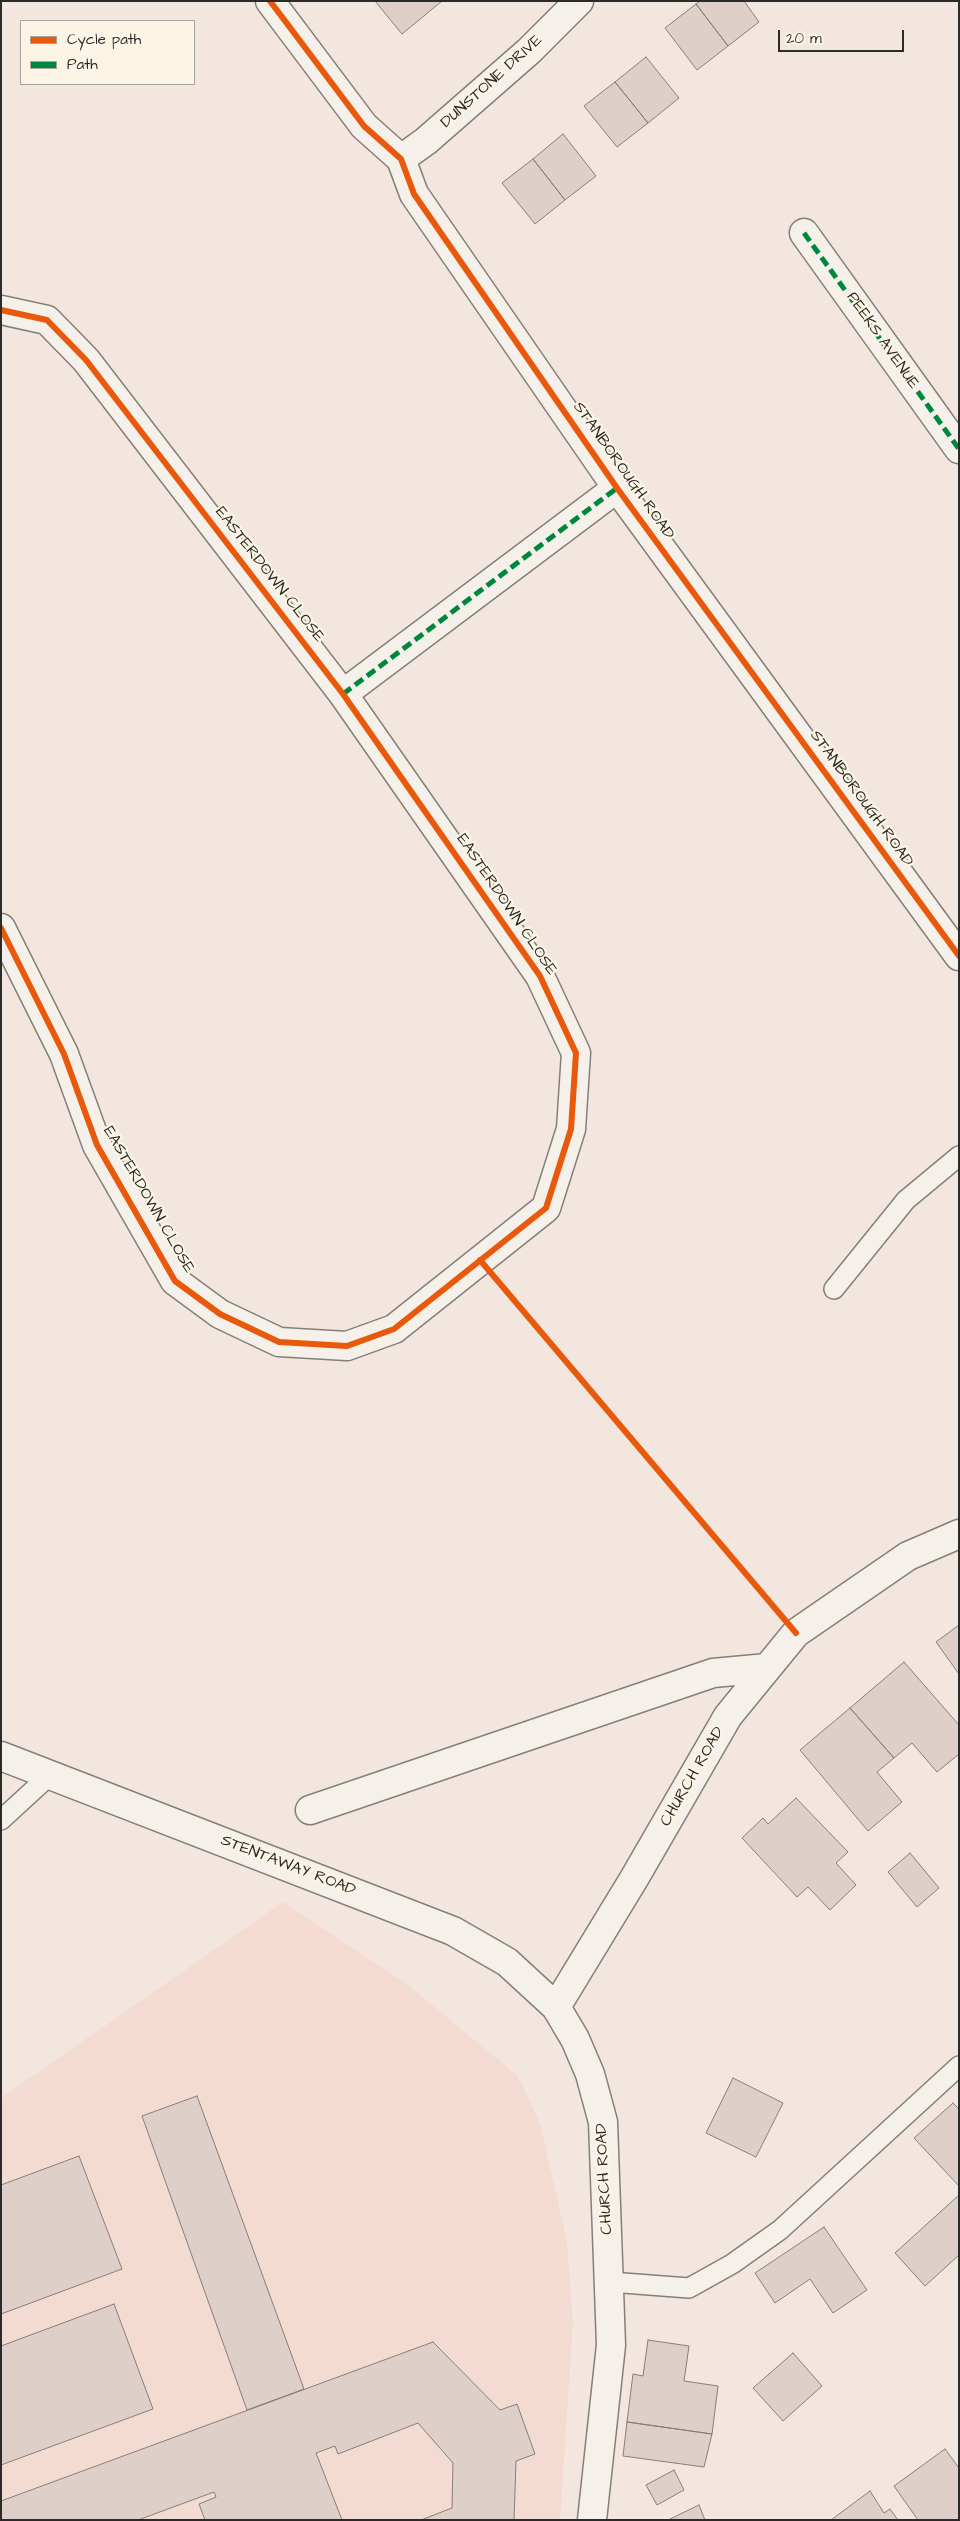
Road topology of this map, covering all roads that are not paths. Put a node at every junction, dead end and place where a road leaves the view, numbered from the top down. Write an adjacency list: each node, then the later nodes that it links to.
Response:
1 (270, 1): 3 (street, STANBOROUGH ROAD)
2 (580, 1): 3 (street, DUNSTONE DRIVE)
3 (401, 159): 7 (street, STANBOROUGH ROAD)
4 (804, 233): 6 (street, PEEKS AVENUE)
5 (1, 310): 8 (street, EASTERDOWN CLOSE)
6 (959, 449)
7 (617, 488): 8 (street); 10 (street, STANBOROUGH ROAD)
8 (343, 694): 9 (street, EASTERDOWN CLOSE)
9 (1, 928)
10 (959, 956)
11 (959, 1156): 12 (lane)
12 (834, 1289)
13 (959, 1534): 14 (street, CHURCH ROAD)
14 (767, 1668): 17 (street); 19 (street, CHURCH ROAD)
15 (1, 1756): 16 (street, STENTAWAY ROAD)
16 (50, 1775): 18 (lane); 19 (street, STENTAWAY ROAD)
17 (310, 1810)
18 (1, 1820)
19 (556, 2007): 21 (street, CHURCH ROAD)
20 (959, 2066): 21 (lane)
21 (610, 2282): 22 (street, CHURCH ROAD)
22 (592, 2520)

